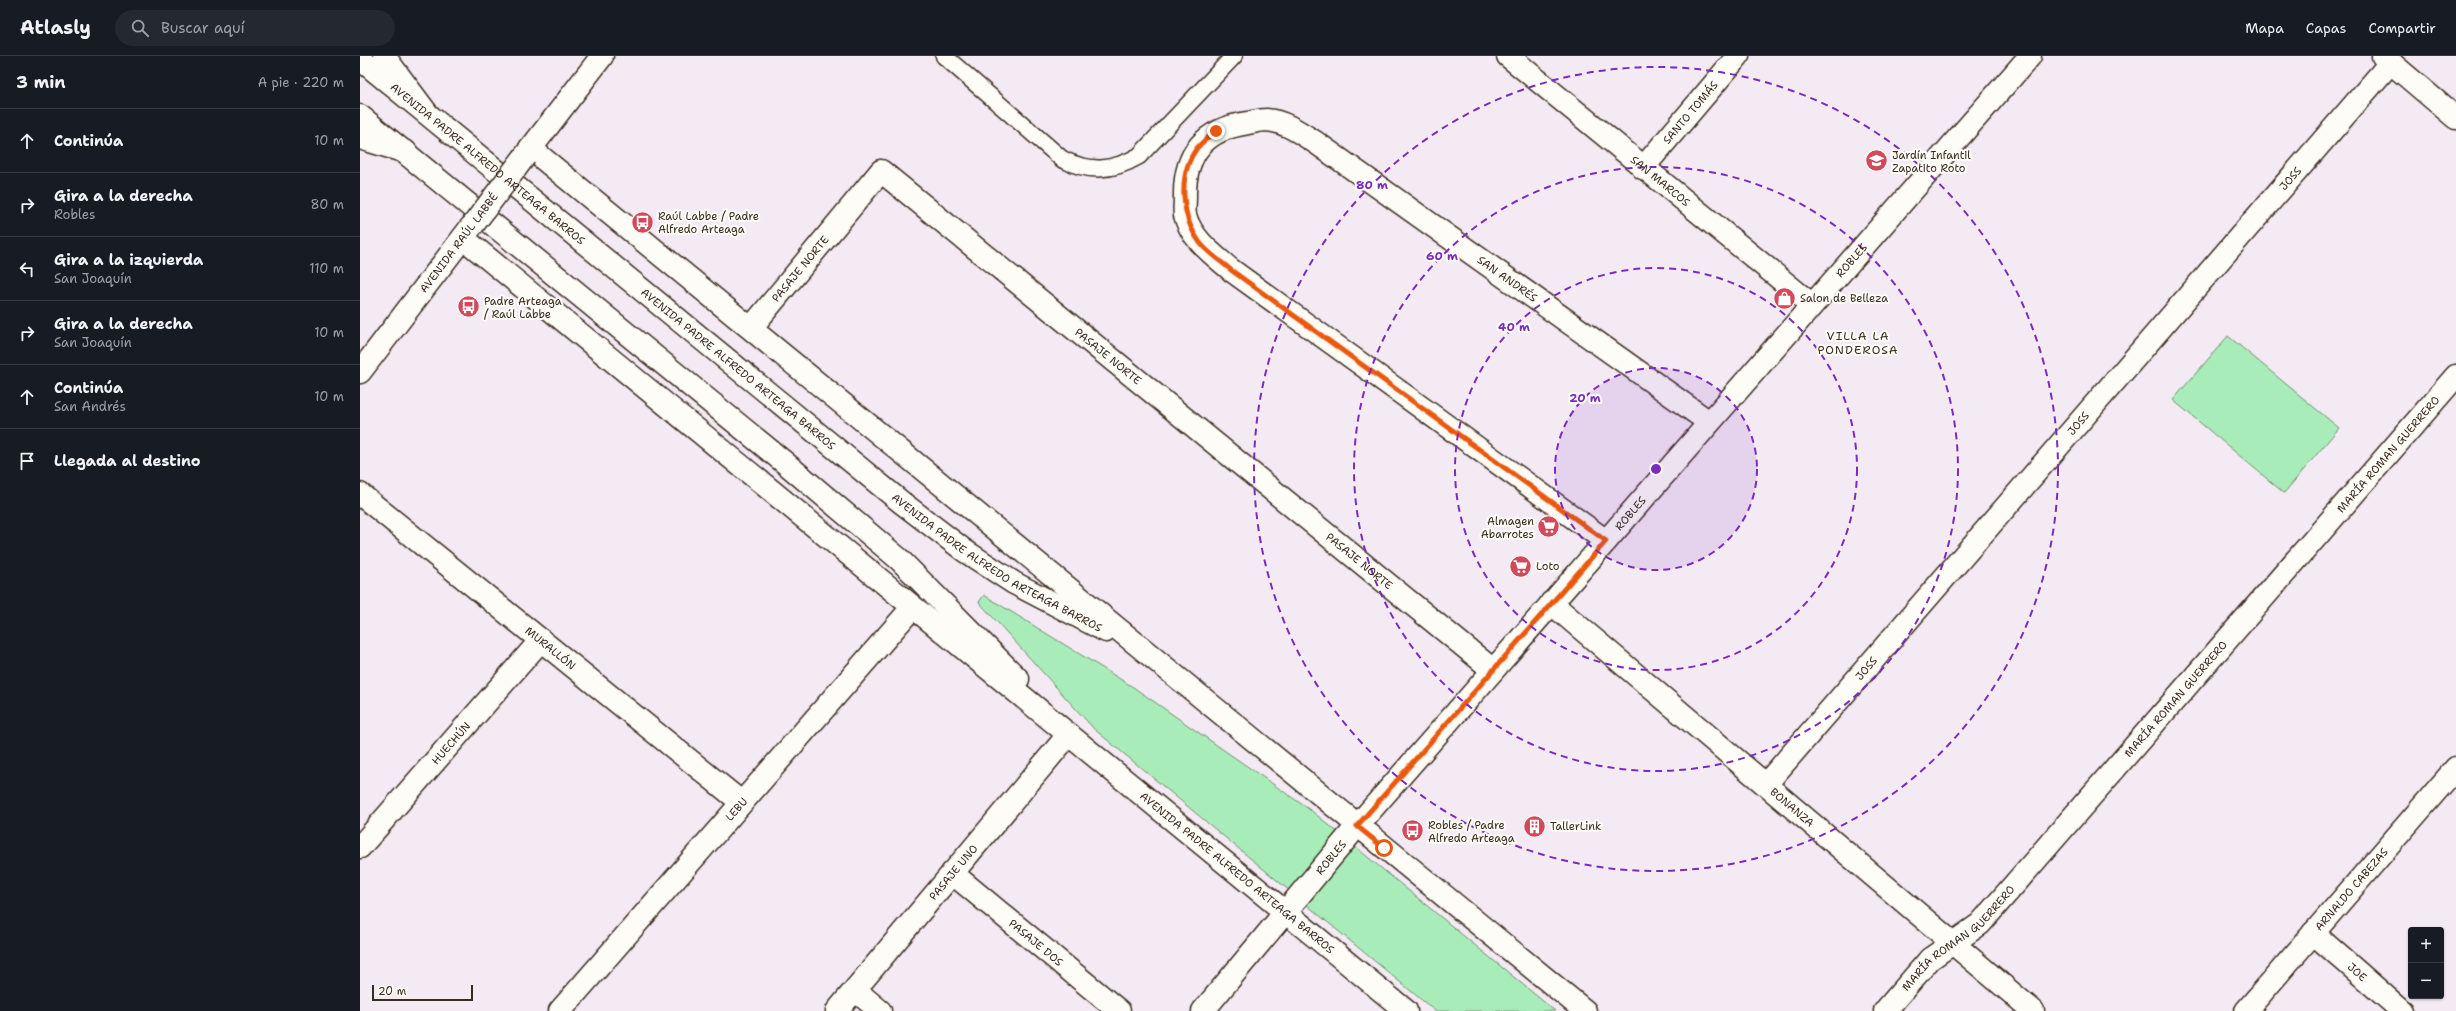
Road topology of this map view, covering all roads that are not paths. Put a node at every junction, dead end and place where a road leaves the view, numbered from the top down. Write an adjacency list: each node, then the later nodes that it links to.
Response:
1 (384, 56): 10 (main road)
2 (602, 56): 15 (main road, AVENIDA RAÚL LABBÉ)
3 (944, 56): 4 (lane)
4 (1234, 56)
5 (1508, 56): 16 (main road, SAN MARCOS)
6 (1738, 56): 16 (main road, SANTO TOMÁS)
7 (2030, 56): 18 (main road, ROBLES)
8 (360, 59): 10 (main road, AVENIDA PADRE ALFREDO ARTEAGA BARROS)
9 (2387, 59): 12 (main road); 32 (main road, JOSS)
10 (426, 112): 28 (main road, AVENIDA PADRE ALFREDO ARTEAGA BARROS)
11 (360, 116): 14 (main road, AVENIDA PADRE ALFREDO ARTEAGA BARROS)
12 (2456, 118)
13 (360, 138): 14 (main road)
14 (406, 152): 30 (main road, AVENIDA PADRE ALFREDO ARTEAGA BARROS)
15 (527, 152): 17 (main road, AVENIDA RAÚL LABBÉ, bridge); 19 (main road, AVENIDA PADRE ALFREDO ARTEAGA BARROS)
16 (1643, 168): 18 (main road, SAN MARCOS)
17 (468, 232): 20 (main road, AVENIDA RAÚL LABBÉ); 26 (main road, AVENIDA PADRE ALFREDO ARTEAGA BARROS)
18 (1812, 305): 22 (main road, ROBLES)
19 (751, 328): 28 (main road, AVENIDA PADRE ALFREDO ARTEAGA BARROS); 29 (main road, PASAJE NORTE)
20 (360, 372)
21 (2456, 376): 39 (main road, MARÍA ROMAN GUERRERO)
22 (1709, 422): 24 (main road, ROBLES); 24 (main road, SAN ANDRÉS)
23 (360, 494): 27 (main road, MURALLÓN)
24 (1606, 541): 25 (main road, ROBLES)
25 (1551, 603): 29 (main road, ROBLES); 32 (main road, BONANZA)
26 (912, 608): 30 (main road, AVENIDA PADRE ALFREDO ARTEAGA BARROS); 33 (main road, LEBU)
27 (541, 640): 33 (main road, MURALLÓN); 35 (main road, HUECHÚN)
28 (1138, 646): 34 (main road, AVENIDA PADRE ALFREDO ARTEAGA BARROS)
29 (1493, 670): 34 (main road, ROBLES)
30 (1069, 734): 36 (main road, PASAJE UNO); 37 (main road, AVENIDA PADRE ALFREDO ARTEAGA BARROS)
31 (2456, 768): 38 (main road, ARNALDO CABEZAS)
32 (1766, 784): 39 (main road, BONANZA)
33 (741, 802): 41 (main road, LEBU)
34 (1357, 826): 37 (main road, ROBLES); 47 (main road, AVENIDA PADRE ALFREDO ARTEAGA BARROS)
35 (360, 846)
36 (952, 873): 40 (main road, PASAJE UNO); 44 (main road, PASAJE DOS)
37 (1285, 911): 45 (main road, ROBLES); 46 (main road, AVENIDA PADRE ALFREDO ARTEAGA BARROS)
38 (2313, 933): 50 (main road, ARNALDO CABEZAS); 51 (main road, JOE)
39 (1953, 943): 48 (main road, MARÍA ROMAN GUERRERO); 49 (main road, BONANZA)
40 (855, 990): 42 (main road, PASAJE UNO); 43 (main road)
41 (560, 1011)
42 (837, 1011)
43 (880, 1011)
44 (1119, 1011)
45 (1203, 1011)
46 (1406, 1011)
47 (1585, 1011)
48 (1885, 1011)
49 (2033, 1011)
50 (2246, 1011)
51 (2402, 1011)

